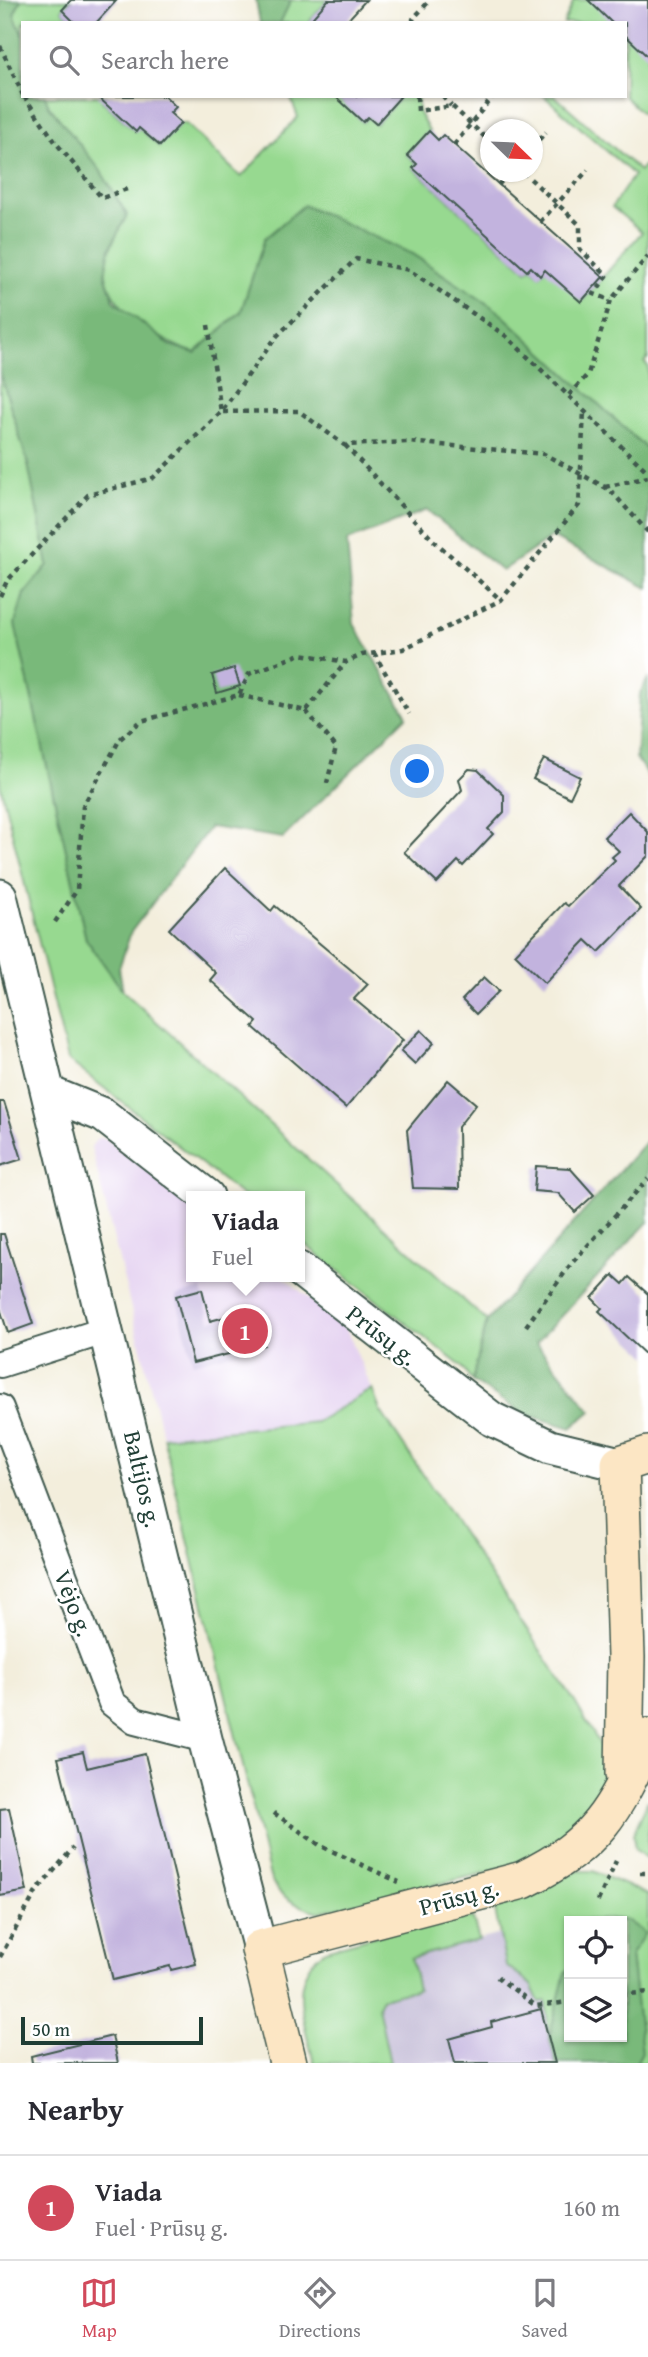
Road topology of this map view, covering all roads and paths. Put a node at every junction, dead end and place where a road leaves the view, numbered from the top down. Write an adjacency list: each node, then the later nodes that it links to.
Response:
1 (430, 0): 2 (path)
2 (414, 21)
3 (0, 46): 4 (path)
4 (21, 91)
5 (25, 98): 19 (path)
6 (417, 98): 9 (path)
7 (445, 98): 9 (path)
8 (491, 98): 10 (path)
9 (452, 106): 10 (path)
10 (471, 124): 11 (path); 14 (path)
11 (480, 132)
12 (545, 132): 13 (path)
13 (543, 134)
14 (454, 145)
15 (588, 170): 20 (path)
16 (501, 182): 18 (path)
17 (534, 182): 20 (path)
18 (498, 185)
19 (127, 189)
20 (558, 204): 21 (path); 23 (path)
21 (540, 222)
22 (648, 256): 23 (path)
23 (611, 300): 25 (path)
24 (208, 324): 27 (path)
25 (569, 396): 26 (path); 27 (path)
26 (584, 410): 29 (path); 30 (path)
27 (221, 412): 28 (path); 34 (path)
28 (344, 445): 30 (path); 35 (path)
29 (648, 472)
30 (579, 473): 32 (path); 35 (path)
31 (648, 477): 32 (path)
32 (604, 487): 33 (path)
33 (648, 531)
34 (0, 596)
35 (501, 600): 36 (path)
36 (374, 653): 37 (path); 40 (path)
37 (346, 662): 38 (path); 39 (path)
38 (239, 695): 39 (path); 43 (path)
39 (306, 710): 41 (path)
40 (409, 714)
41 (327, 783)
42 (0, 895): 44 (street, Baltijos g.)
43 (55, 922)
44 (50, 1093): 46 (street); 49 (street, Baltijos g.)
45 (648, 1179): 48 (path)
46 (201, 1191)
47 (305, 1274): 52 (street, Prūsų g.)
48 (526, 1326)
49 (107, 1330): 50 (street); 55 (street, Baltijos g.)
50 (0, 1364)
51 (0, 1408): 55 (street, Vėjo g.)
52 (634, 1459): 53 (main road, Prūsų g.)
53 (635, 1537): 56 (main road, Prūsų g.)
54 (648, 1737): 56 (main road, Prūsų g.)
55 (205, 1739): 64 (street, Baltijos g.)
56 (624, 1789): 63 (main road, Prūsų g.)
57 (274, 1813): 63 (path)
58 (73, 1848): 65 (path)
59 (616, 1861): 62 (path)
60 (640, 1873): 61 (path)
61 (648, 1873)
62 (598, 1901)
63 (441, 1902): 64 (main road, Prūsų g.)
64 (260, 1949): 70 (main road, Baltijos g.)
65 (0, 1957)
66 (497, 1977): 69 (path)
67 (648, 1992): 68 (path)
68 (627, 1994)
69 (564, 2003)
70 (288, 2063)

